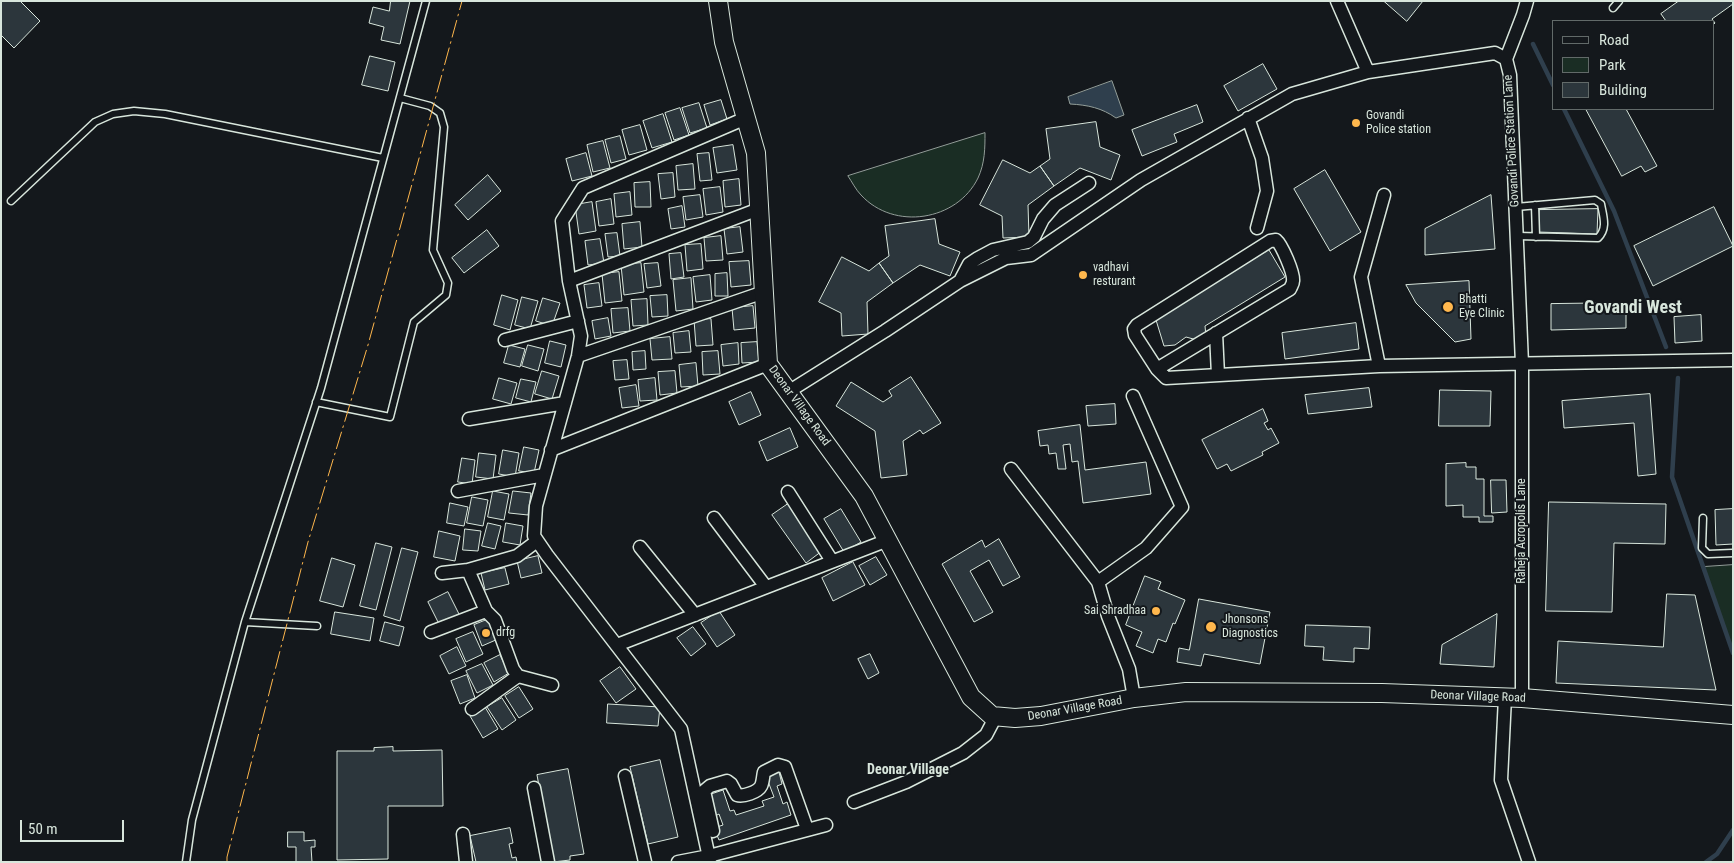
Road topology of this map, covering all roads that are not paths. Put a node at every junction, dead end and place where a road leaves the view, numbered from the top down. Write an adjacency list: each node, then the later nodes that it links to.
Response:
1 (426, 1): 9 (lane)
2 (718, 1): 10 (main road, Deonar Village Road)
3 (1337, 1): 8 (street)
4 (1527, 1): 7 (street)
5 (1619, 1): 6 (lane)
6 (1613, 8)
7 (1506, 59): 8 (street, Govandi Police Station Lane); 17 (street, Govandi Police Station Lane)
8 (1368, 72): 11 (street, Govandi Police Station Lane)
9 (400, 98): 12 (lane); 37 (lane)
10 (746, 118): 18 (main road, Deonar Village Road); 22 (street)
11 (1248, 118): 19 (street); 23 (street, Govandi Police Station Lane)
12 (383, 158): 15 (lane); 37 (lane)
13 (1089, 183): 23 (street)
14 (1384, 195): 32 (street)
15 (11, 201)
16 (1535, 205): 17 (lane); 21 (lane); 21 (lane)
17 (1516, 207): 20 (street, Govandi Police Station Lane)
18 (759, 209): 22 (street); 24 (main road, Deonar Village Road)
19 (1257, 228)
20 (1517, 236): 21 (lane); 31 (street, Govandi Police Station Lane)
21 (1536, 236)
22 (569, 281): 25 (street)
23 (960, 281): 35 (street)
24 (764, 292): 28 (street); 30 (main road, Deonar Village Road)
25 (578, 321): 27 (street); 28 (street)
26 (1216, 333): 33 (street); 33 (street); 34 (street)
27 (505, 340)
28 (578, 356): 38 (street)
29 (1733, 360): 31 (street)
30 (768, 364): 35 (main road, Deonar Village Road); 40 (street)
31 (1522, 364): 32 (street); 65 (street, Raheja Acropolis Lane)
32 (1379, 366): 34 (street)
33 (1157, 369): 34 (street)
34 (1218, 375)
35 (788, 392): 47 (main road, Deonar Village Road)
36 (1133, 396): 54 (street)
37 (316, 402): 58 (lane)
38 (564, 403): 39 (street); 40 (street)
39 (469, 419)
40 (551, 450): 42 (street)
41 (1011, 469): 54 (street)
42 (544, 476): 43 (street); 48 (street)
43 (458, 491)
44 (788, 492): 51 (street)
45 (714, 518): 55 (street)
46 (1703, 518): 50 (lane)
47 (888, 540): 51 (street); 68 (main road, Deonar Village Road)
48 (537, 541): 52 (street); 61 (street)
49 (640, 547): 57 (street)
50 (1733, 553)
51 (832, 562): 55 (street)
52 (468, 570): 53 (street); 56 (street)
53 (442, 572)
54 (1098, 582): 64 (street)
55 (766, 587): 57 (street)
56 (486, 611): 60 (street); 62 (street)
57 (695, 615): 61 (street)
58 (245, 622): 59 (lane); 77 (lane)
59 (317, 626)
60 (430, 632)
61 (616, 645): 76 (street)
62 (518, 676): 63 (street); 66 (street)
63 (552, 684)
64 (1134, 698): 65 (main road, Deonar Village Road); 68 (main road, Deonar Village Road)
65 (1514, 698): 67 (main road, Deonar Village Road); 82 (street, Raheja Acropolis Lane)
66 (472, 708)
67 (1733, 715)
68 (996, 716): 71 (street)
69 (625, 776): 80 (street)
70 (534, 788): 79 (street)
71 (854, 802)
72 (826, 825): 73 (street)
73 (807, 829): 74 (street); 76 (street)
74 (713, 831)
75 (463, 834): 78 (street)
76 (709, 859): 81 (street)
77 (186, 862)
78 (466, 862)
79 (548, 862)
80 (645, 862)
81 (678, 862)
82 (1529, 862)

